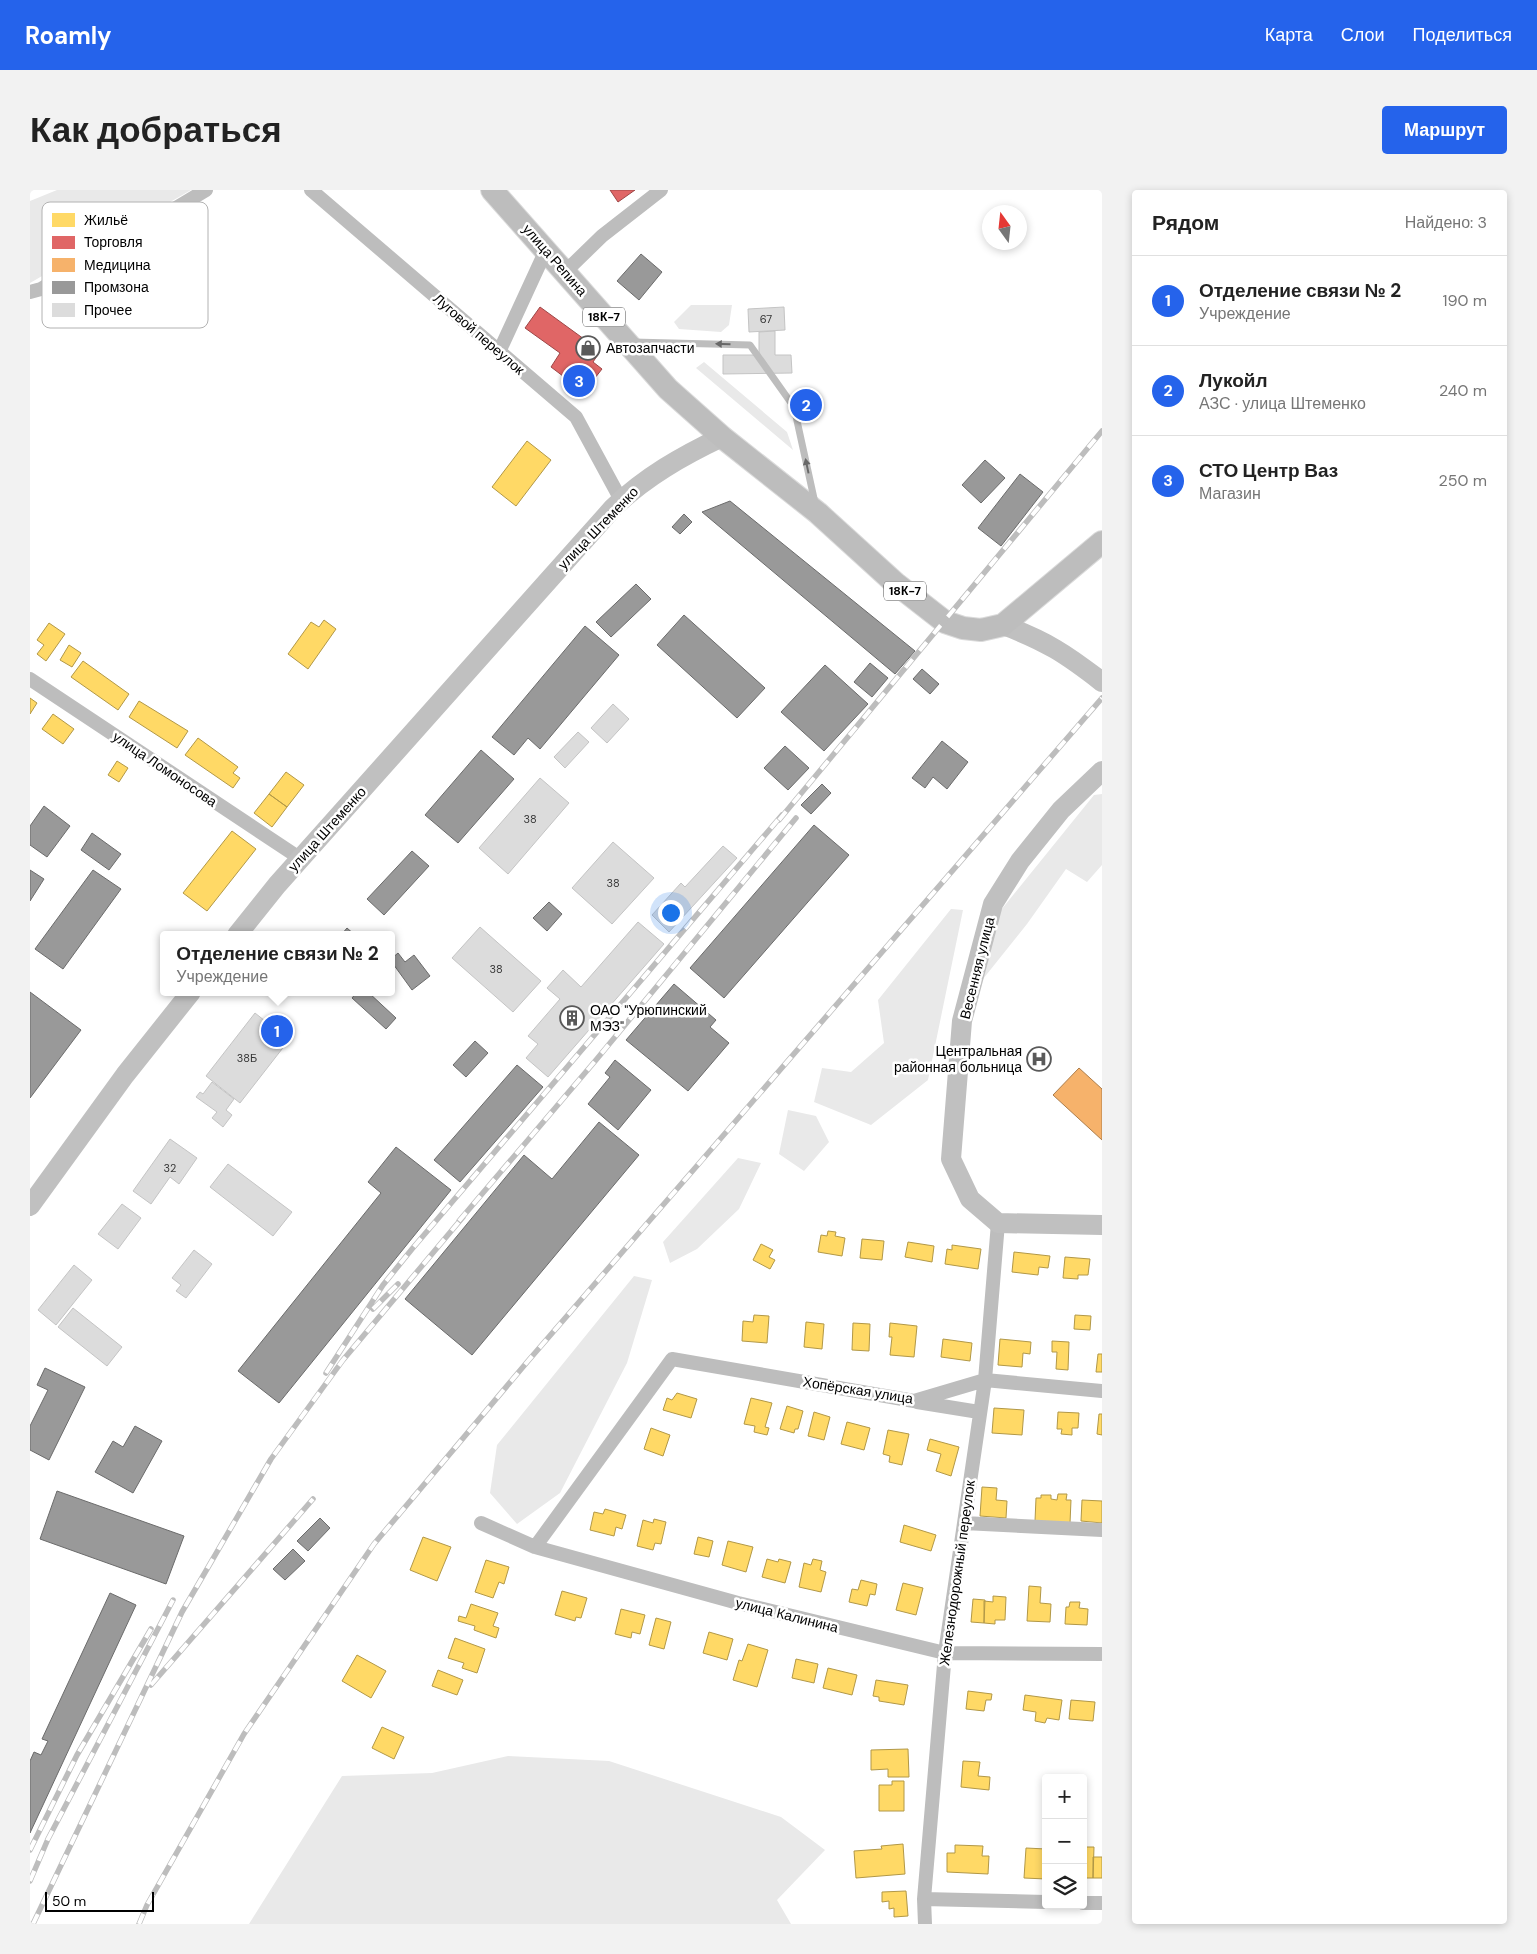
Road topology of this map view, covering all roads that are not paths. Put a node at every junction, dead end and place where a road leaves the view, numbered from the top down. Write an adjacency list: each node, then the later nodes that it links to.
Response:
1 (206, 190): 5 (street)
2 (310, 190): 11 (street, Луговой переулок)
3 (492, 190): 6 (main road, улица Репина / 18К-7)
4 (661, 190): 7 (street)
5 (186, 202)
6 (546, 250): 7 (main road, улица Репина / 18К-7); 11 (street)
7 (565, 272): 10 (main road, улица Репина / 18К-7)
8 (42, 288): 9 (street)
9 (30, 292)
10 (624, 342): 12 (main road, улица Репина / 18К-7); 14 (lane, one-way to 10)
11 (499, 352): 13 (street, Луговой переулок)
12 (722, 437): 13 (main road, улица Штеменко); 14 (main road, 18К-7)
13 (621, 500): 20 (main road, улица Штеменко)
14 (818, 513): 16 (main road, 18К-7)
15 (1102, 542): 16 (main road, 18К-7)
16 (1003, 625): 18 (main road)
17 (30, 679): 20 (street, улица Ломоносова)
18 (1102, 682)
19 (1102, 771): 24 (main road, Весенняя улица)
20 (301, 859): 21 (main road, улица Штеменко)
21 (240, 931)
22 (188, 996): 23 (main road)
23 (30, 1206)
24 (998, 1223): 25 (main road); 26 (street, Железнодорожный переулок)
25 (1102, 1225)
26 (985, 1380): 27 (street, Хопёрская улица); 28 (street, Хопёрская улица); 29 (street, Железнодорожный переулок)
27 (1102, 1391)
28 (914, 1401): 29 (street); 33 (street, Хопёрская улица)
29 (979, 1412): 31 (street, Железнодорожный переулок)
30 (481, 1523): 33 (street, улица Калинина)
31 (964, 1523): 32 (street); 34 (street, Железнодорожный переулок)
32 (1102, 1530)
33 (535, 1547): 34 (street, улица Калинина)
34 (945, 1653): 35 (street, улица Калинина); 36 (street, Железнодорожный переулок)
35 (1102, 1654)
36 (924, 1899): 37 (street); 40 (street, Железнодорожный переулок)
37 (1042, 1902)
38 (1087, 1903): 39 (street)
39 (1102, 1903)
40 (925, 1924)

